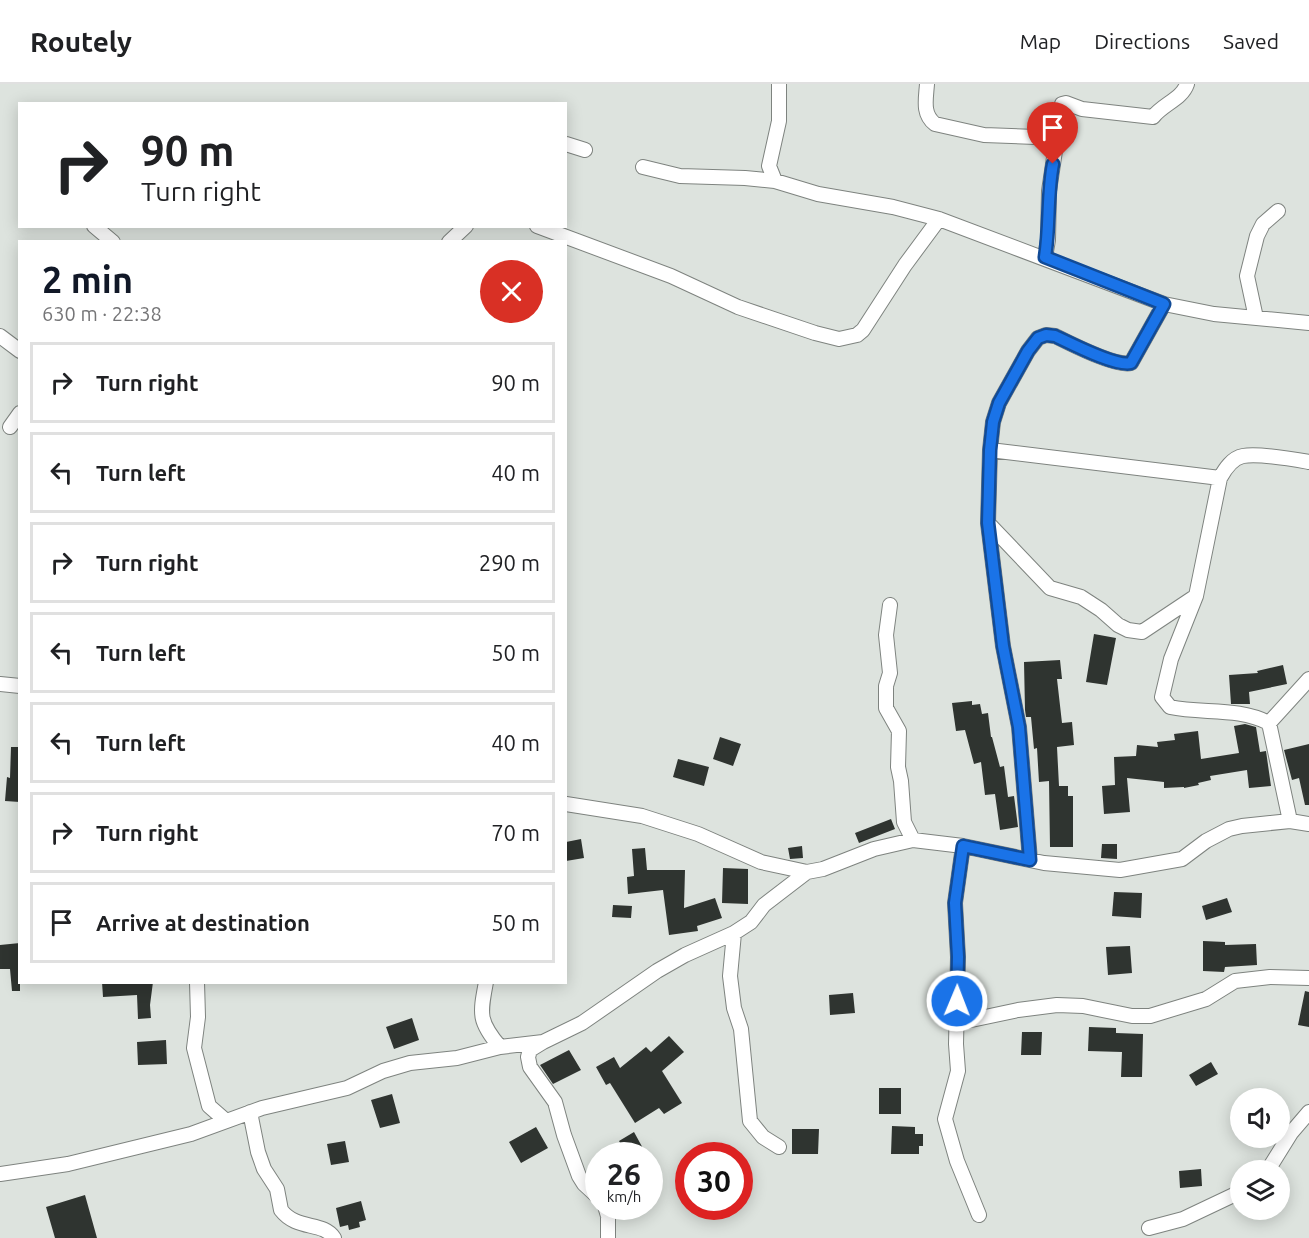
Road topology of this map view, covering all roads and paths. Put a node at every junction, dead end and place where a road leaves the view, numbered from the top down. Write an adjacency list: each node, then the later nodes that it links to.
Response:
1 (779, 84): 8 (street)
2 (927, 84): 4 (street)
3 (1187, 84): 4 (street)
4 (1057, 141): 16 (street)
5 (567, 144): 6 (street)
6 (585, 150)
7 (643, 167): 8 (street)
8 (775, 181): 10 (street)
9 (1278, 211): 18 (street)
10 (939, 219): 13 (street); 16 (street)
11 (96, 228): 14 (street)
12 (464, 228): 15 (street)
13 (542, 228)
14 (111, 240)
15 (451, 240)
16 (1045, 257): 17 (street)
17 (1164, 304): 18 (street); 24 (street)
18 (1256, 318): 19 (street)
19 (1309, 323)
20 (0, 336): 21 (street)
21 (18, 350)
22 (18, 415): 23 (street)
23 (10, 427)
24 (990, 450): 26 (street); 27 (street)
25 (1309, 462): 26 (street)
26 (1220, 478): 28 (street)
27 (988, 523): 28 (street); 39 (street)
28 (1196, 596): 33 (street)
29 (890, 605): 37 (street)
30 (1309, 679): 33 (street)
31 (0, 684): 32 (street)
32 (18, 686)
33 (1269, 723): 35 (street)
34 (567, 804): 40 (street)
35 (1290, 821): 36 (street); 39 (street)
36 (1309, 824)
37 (914, 840): 38 (street); 40 (street)
38 (963, 846): 39 (street); 45 (street)
39 (1030, 860)
40 (807, 872): 41 (street)
41 (734, 933): 46 (street); 51 (street)
42 (1309, 978): 45 (street)
43 (198, 984): 50 (street)
44 (486, 984): 47 (street)
45 (957, 1023): 56 (street)
46 (543, 1042): 47 (street); 54 (street)
47 (500, 1047): 48 (street)
48 (250, 1112): 50 (street); 59 (street)
49 (1309, 1112): 52 (street)
50 (225, 1120): 53 (street)
51 (779, 1147)
52 (1274, 1160)
53 (0, 1174)
54 (585, 1185)
55 (1230, 1197): 58 (street)
56 (980, 1215)
57 (607, 1220): 60 (street)
58 (1149, 1228)
59 (334, 1238)
60 (609, 1238)

